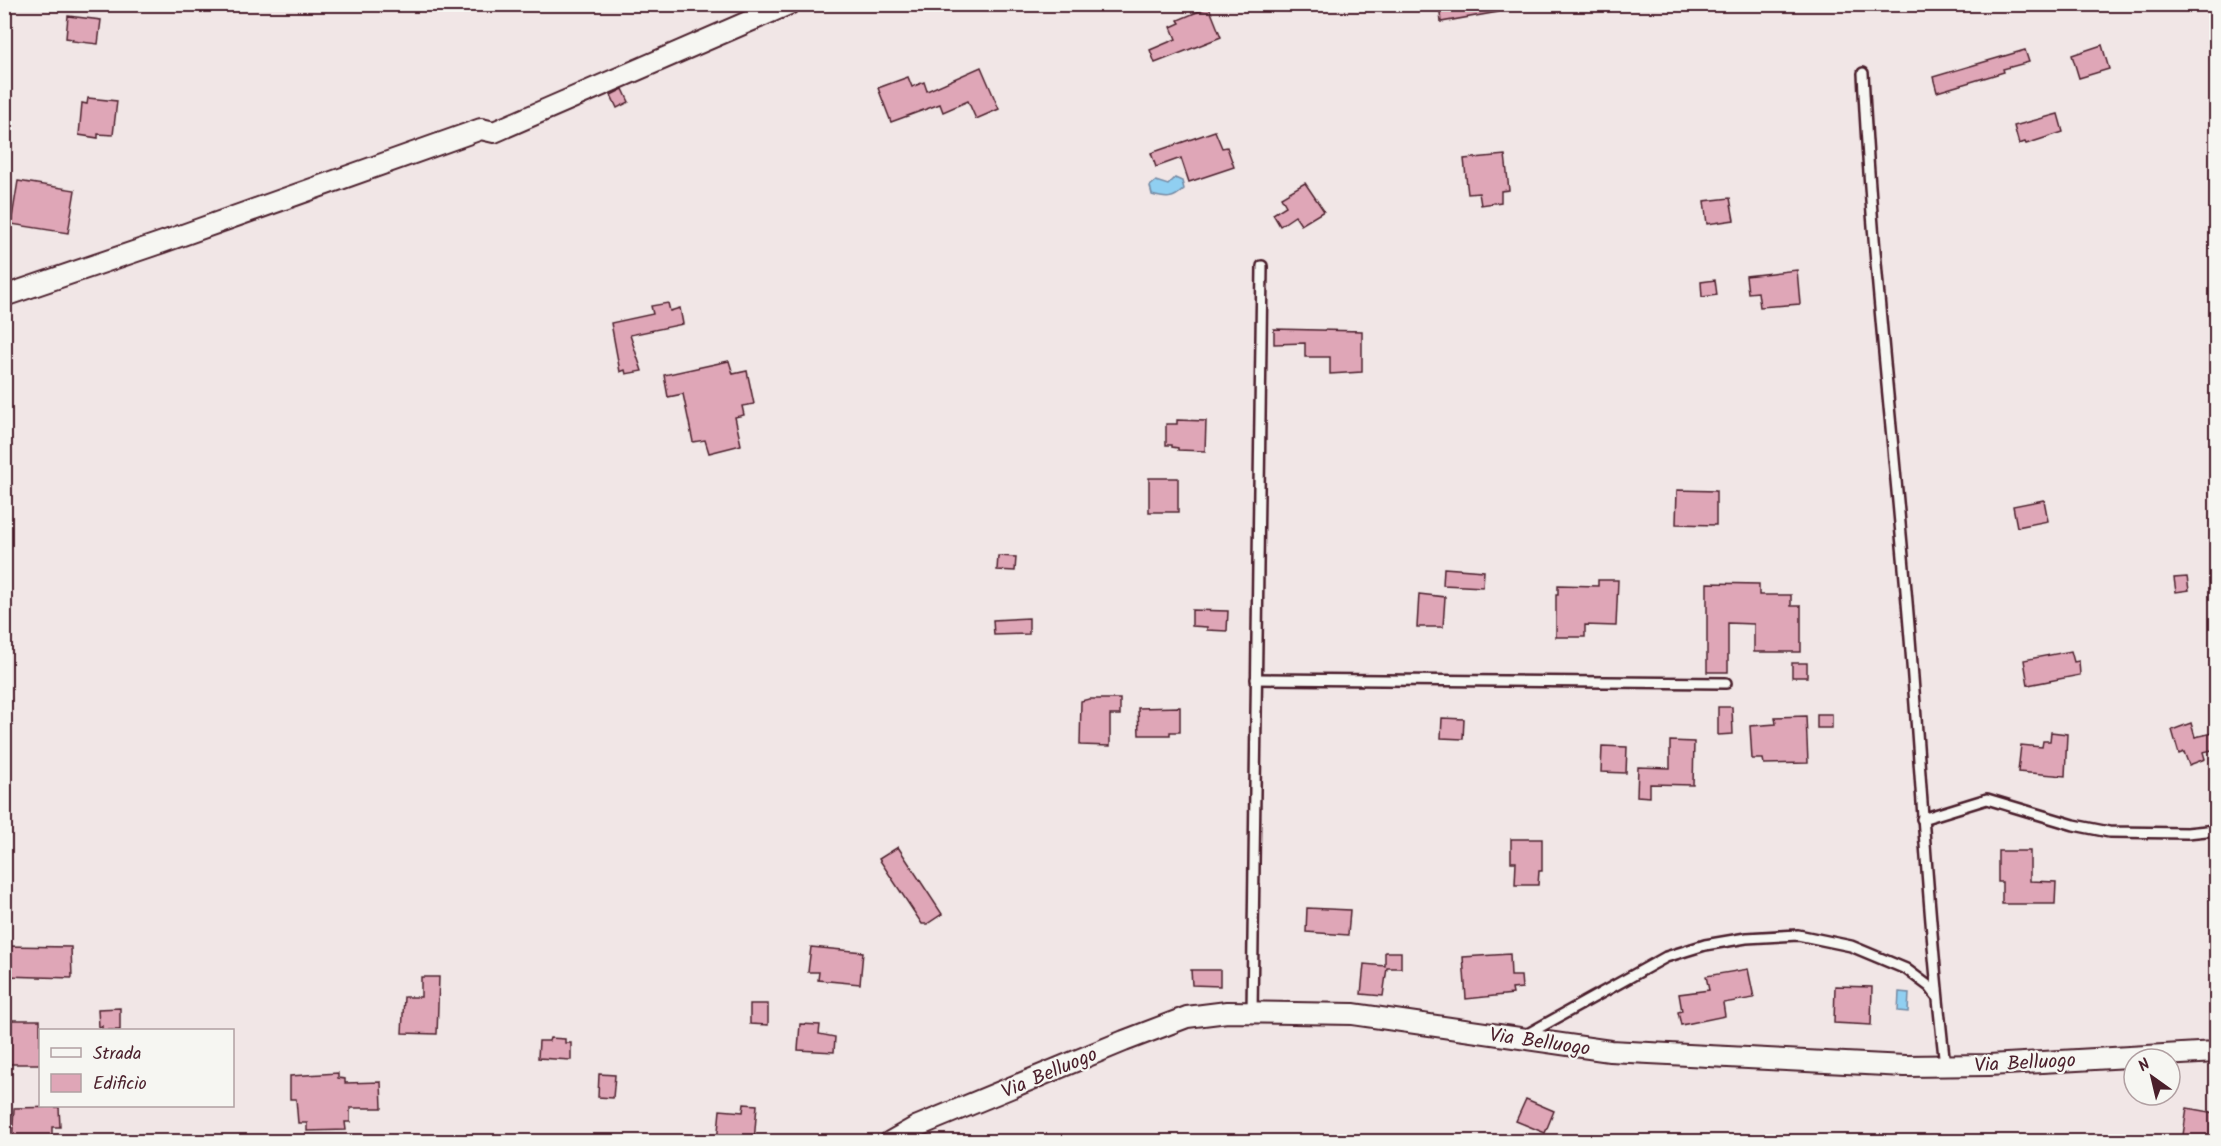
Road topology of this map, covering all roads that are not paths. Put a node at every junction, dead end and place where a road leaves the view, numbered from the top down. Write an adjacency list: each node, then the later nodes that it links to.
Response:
1 (789, 4): 4 (street)
2 (1863, 73): 7 (lane)
3 (1262, 266): 5 (lane)
4 (4, 296)
5 (1256, 679): 6 (lane); 10 (lane)
6 (1726, 683)
7 (1922, 819): 8 (lane); 9 (lane)
8 (2217, 830)
9 (1937, 996): 11 (lane); 13 (lane)
10 (1252, 1013): 11 (street, Via Belluogo); 14 (street, Via Belluogo)
11 (1519, 1039): 13 (street, Via Belluogo)
12 (2217, 1052): 13 (street, Via Belluogo)
13 (1945, 1065)
14 (890, 1142)

